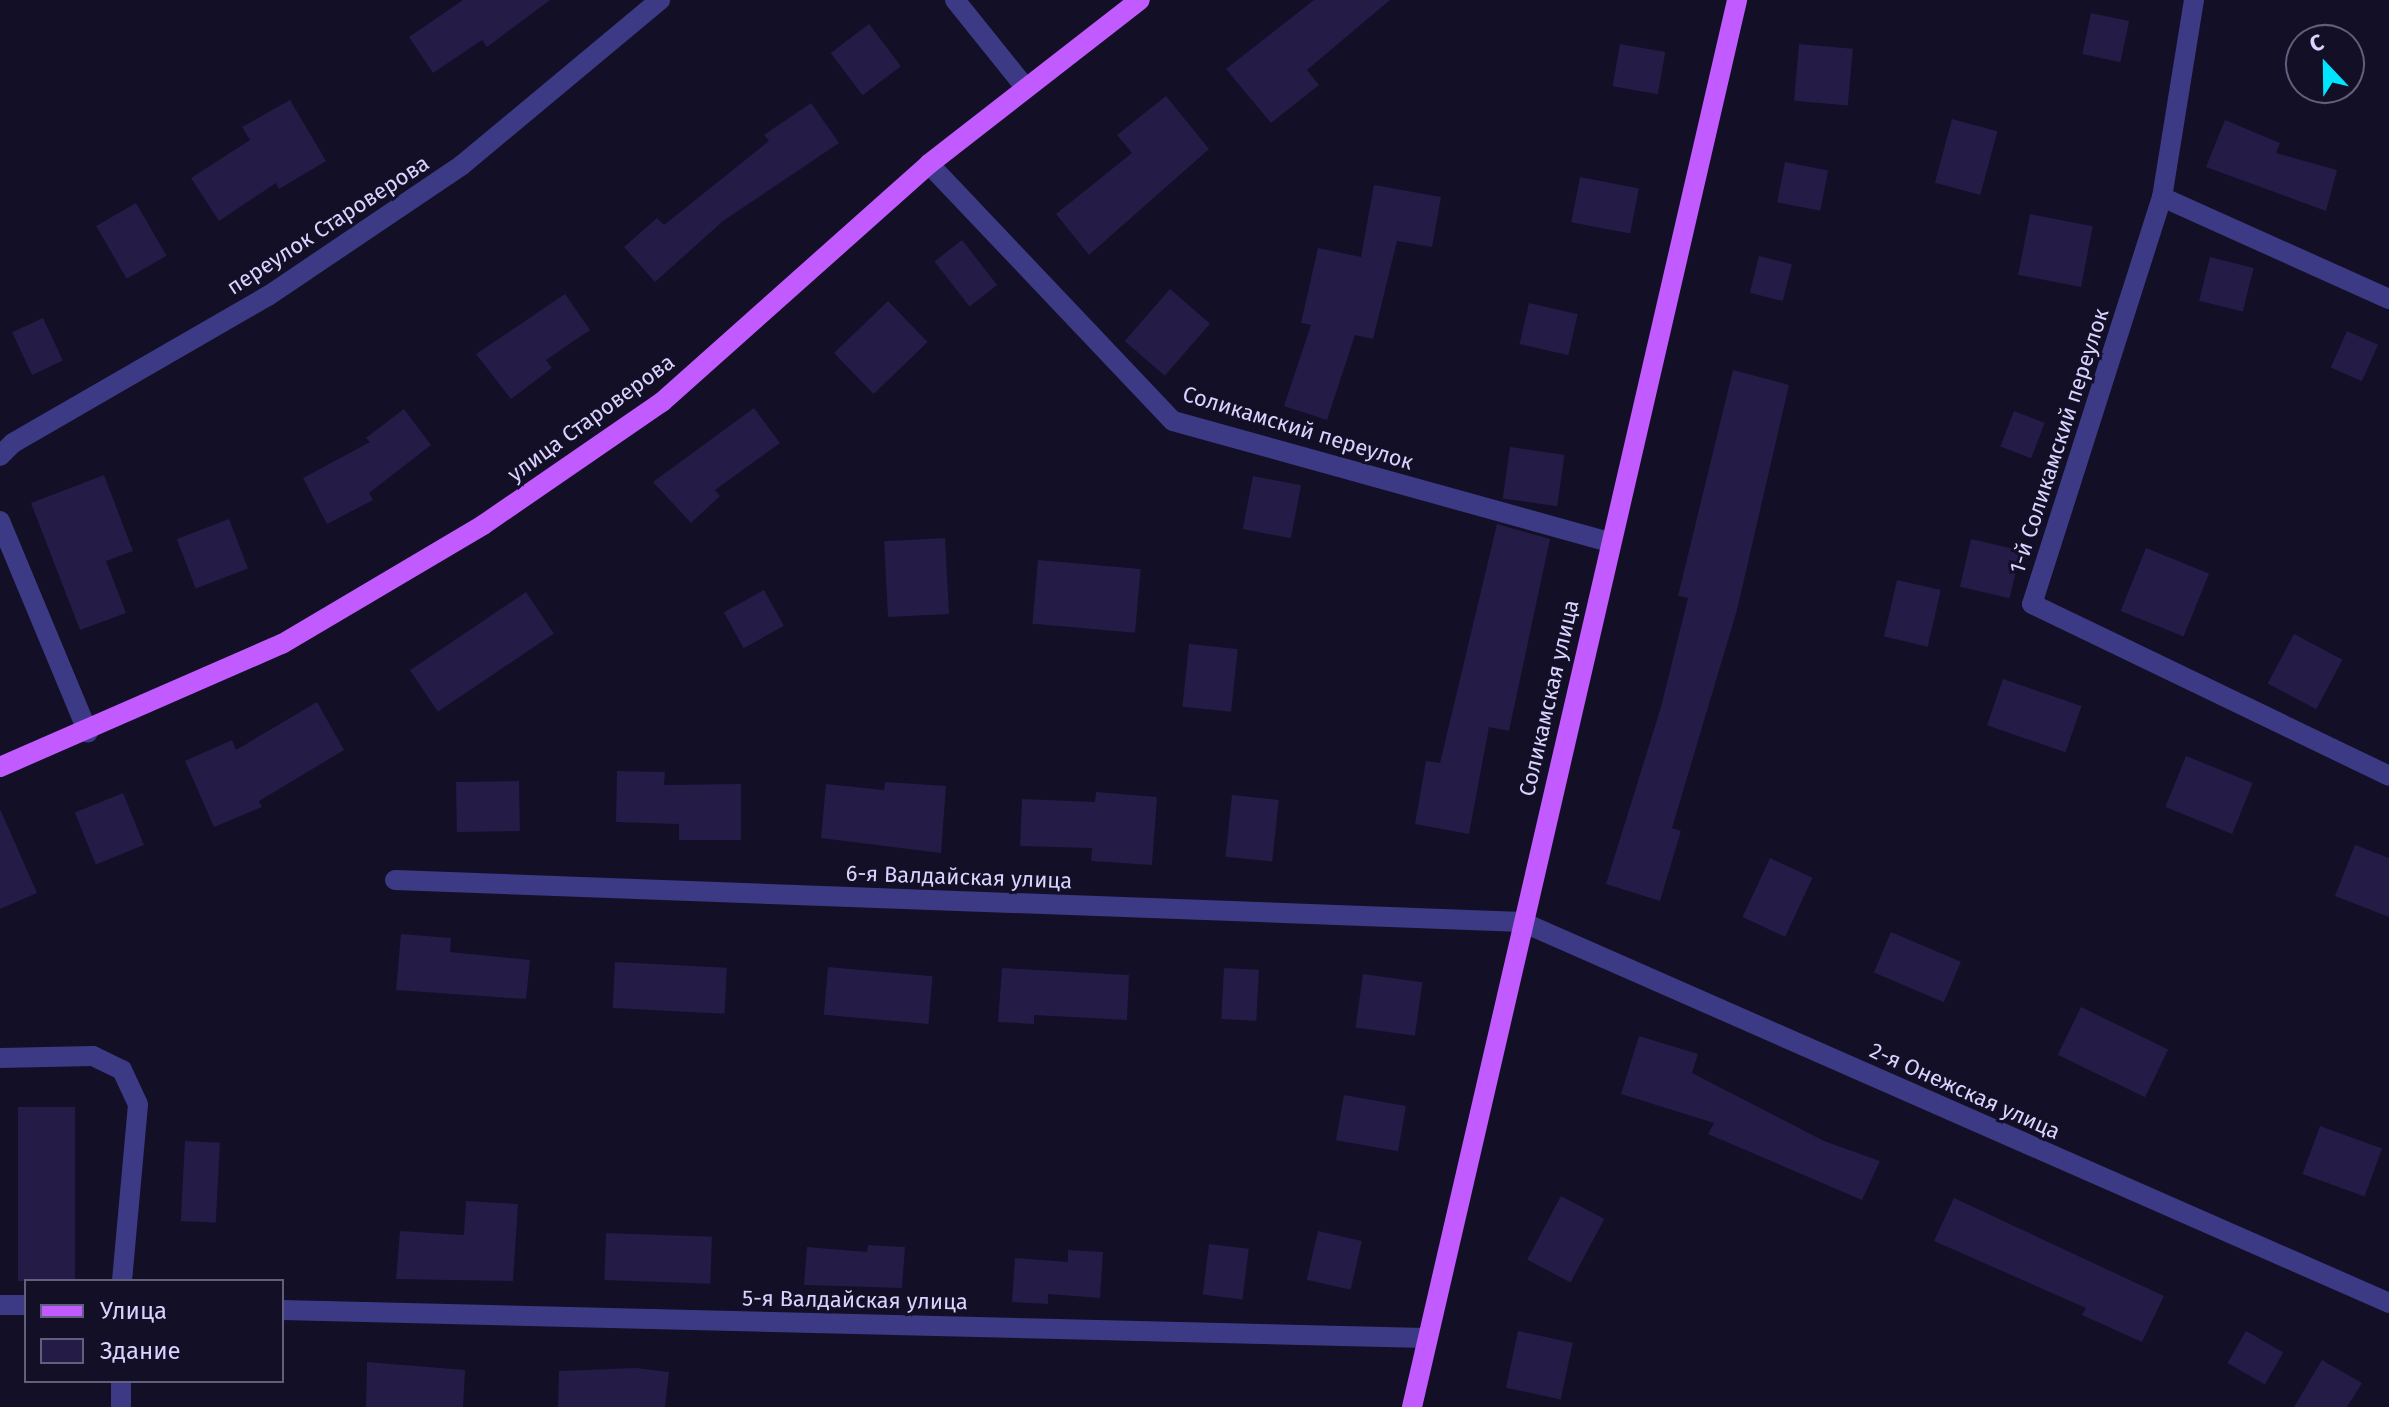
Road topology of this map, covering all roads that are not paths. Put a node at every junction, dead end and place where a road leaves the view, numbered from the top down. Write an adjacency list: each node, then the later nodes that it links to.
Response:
1 (660, 0): 10 (street, переулок Староверова)
2 (955, 0): 6 (street)
3 (1140, 0): 6 (main road, улица Староверова)
4 (1737, 0): 12 (main road, Соликамская улица)
5 (2194, 0): 8 (street, 1-й Соликамский переулок)
6 (1025, 87): 7 (main road, улица Староверова)
7 (929, 164): 12 (street, Соликамский переулок); 13 (main road, улица Староверова)
8 (2162, 197): 9 (street); 15 (street, 1-й Соликамский переулок)
9 (2389, 299)
10 (0, 456)
11 (0, 521): 13 (street)
12 (1610, 542): 17 (main road, Соликамская улица)
13 (88, 732): 14 (main road, улица Староверова)
14 (0, 767)
15 (2389, 776)
16 (395, 880): 17 (street, 6-я Валдайская улица)
17 (1522, 922): 20 (street, 2-я Онежская улица); 24 (main road, Соликамская улица)
18 (0, 1058): 19 (street)
19 (122, 1279)
20 (2389, 1303)
21 (0, 1305): 22 (street)
22 (24, 1305)
23 (284, 1310): 24 (street, 5-я Валдайская улица)
24 (1426, 1338): 27 (main road, Соликамская улица)
25 (121, 1383): 26 (street)
26 (121, 1407)
27 (1412, 1407)

